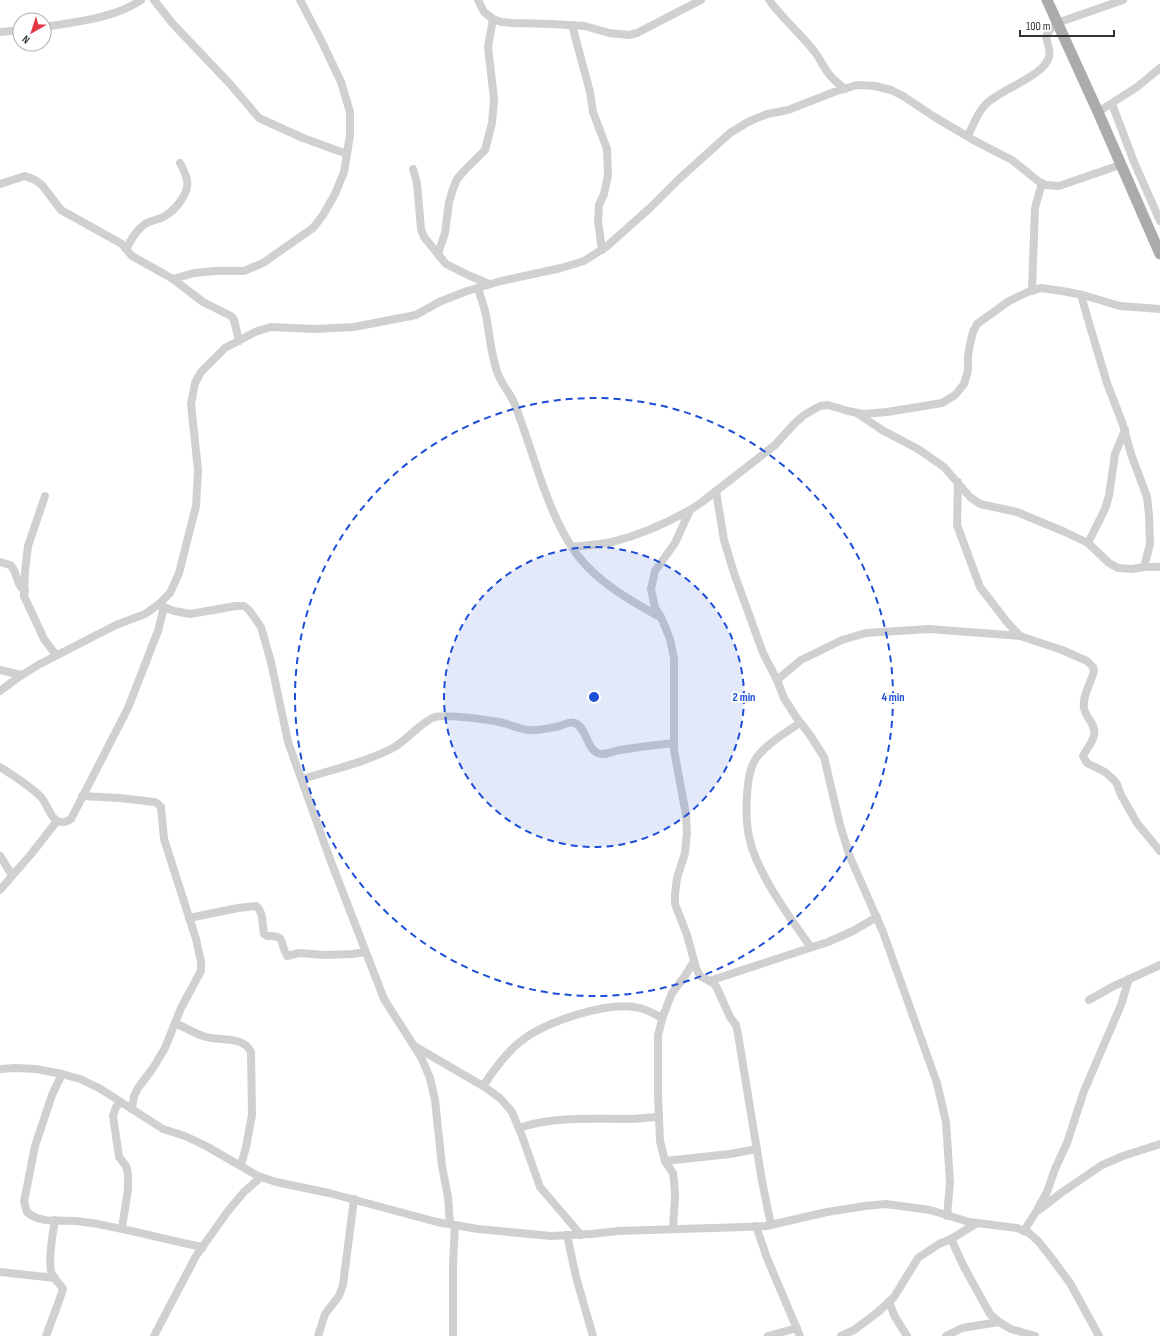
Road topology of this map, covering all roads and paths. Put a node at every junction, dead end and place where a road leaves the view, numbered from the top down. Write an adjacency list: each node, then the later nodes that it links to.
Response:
1 (141, 0): 12 (street)
2 (154, 0): 20 (street)
3 (300, 0): 20 (street)
4 (478, 0): 9 (street)
5 (701, 0): 11 (street)
6 (769, 0): 16 (street)
7 (1048, 0): 10 (main road)
8 (1123, 0): 10 (street)
9 (493, 19): 11 (street); 29 (street)
10 (1057, 23): 18 (main road); 19 (street)
11 (572, 25): 28 (street)
12 (52, 26)
13 (12, 31): 14 (street)
14 (0, 32)
15 (1160, 68): 17 (street)
16 (845, 89): 19 (street); 28 (street)
17 (1112, 104): 18 (street); 26 (street)
18 (1098, 112): 22 (main road)
19 (968, 136): 24 (street)
20 (347, 154): 31 (street)
21 (180, 163): 27 (street)
22 (1120, 165): 24 (street); 30 (main road)
23 (413, 169): 29 (street)
24 (1042, 183): 34 (street)
25 (0, 184): 27 (street)
26 (1160, 221)
27 (126, 249): 31 (street)
28 (602, 250): 32 (street)
29 (438, 254): 32 (street)
30 (1160, 254)
31 (173, 279): 37 (street)
32 (489, 284): 33 (street)
33 (478, 288): 37 (street); 45 (street)
34 (1032, 291): 35 (street); 38 (street)
35 (1081, 295): 36 (street); 39 (street)
36 (1160, 308)
37 (239, 341): 50 (street)
38 (857, 412): 40 (street); 41 (street)
39 (1125, 430): 44 (street); 47 (street)
40 (958, 482): 44 (street); 52 (street)
41 (716, 491): 43 (street); 56 (street)
42 (45, 496): 49 (street)
43 (690, 510): 45 (street); 51 (street)
44 (1088, 543): 47 (street)
45 (572, 547): 51 (street)
46 (0, 562): 49 (street)
47 (1144, 567): 48 (street)
48 (1160, 567)
49 (24, 591): 53 (street)
50 (161, 606): 53 (street); 61 (street); 62 (street)
51 (661, 617): 59 (street)
52 (1020, 636): 56 (street); 64 (street)
53 (56, 655): 55 (street)
54 (0, 670): 55 (street)
55 (22, 675): 57 (street)
56 (777, 680): 58 (street)
57 (0, 691)
58 (800, 723): 68 (street); 70 (street)
59 (674, 744): 61 (street); 72 (street)
60 (0, 767): 63 (street)
61 (302, 779): 71 (street)
62 (82, 796): 63 (street); 69 (street)
63 (57, 820): 66 (street)
64 (1160, 851)
65 (0, 856): 66 (street)
66 (12, 875): 67 (street)
67 (0, 890)
68 (877, 917): 70 (street); 94 (street)
69 (189, 918): 71 (street); 78 (street)
70 (810, 946): 75 (street)
71 (365, 952): 79 (street)
72 (694, 962): 75 (street); 77 (street)
73 (1160, 966): 74 (street)
74 (1129, 979): 76 (street); 93 (street)
75 (709, 981): 88 (street)
76 (1089, 1000)
77 (662, 1018): 82 (street); 85 (street)
78 (175, 1023): 84 (street); 90 (street)
79 (414, 1045): 82 (street); 97 (street)
80 (0, 1070): 81 (street)
81 (62, 1074): 83 (street); 95 (street)
82 (483, 1086): 86 (street)
83 (121, 1102): 84 (street); 100 (street)
84 (132, 1109): 90 (street)
85 (659, 1117): 86 (street); 89 (street)
86 (519, 1128): 103 (street)
87 (1160, 1144): 93 (street)
88 (757, 1149): 89 (street); 98 (street)
89 (665, 1162): 101 (street)
90 (240, 1165): 91 (street)
91 (261, 1177): 92 (street); 106 (street)
92 (354, 1199): 97 (street); 114 (street)
93 (1036, 1213): 102 (street)
94 (947, 1216): 96 (street); 98 (street)
95 (55, 1220): 100 (street); 108 (street)
96 (977, 1223): 102 (street); 105 (street)
97 (453, 1225): 104 (street); 115 (street)
98 (771, 1225): 99 (street)
99 (756, 1226): 101 (street); 111 (street)
100 (122, 1228): 106 (street)
101 (673, 1229): 103 (street)
102 (1024, 1231): 123 (street)
103 (580, 1234): 104 (street)
104 (567, 1235): 116 (street)
105 (951, 1239): 109 (street); 110 (street)
106 (203, 1247): 113 (street)
107 (0, 1272): 108 (street)
108 (55, 1278): 112 (street)
109 (889, 1302): 119 (street); 120 (street)
110 (999, 1322): 121 (street); 122 (street)
111 (797, 1328): 117 (street); 118 (street)
112 (46, 1336)
113 (154, 1336)
114 (318, 1336)
115 (453, 1336)
116 (593, 1336)
117 (768, 1336)
118 (800, 1336)
119 (841, 1336)
120 (907, 1336)
121 (946, 1336)
122 (1035, 1336)
123 (1099, 1336)

